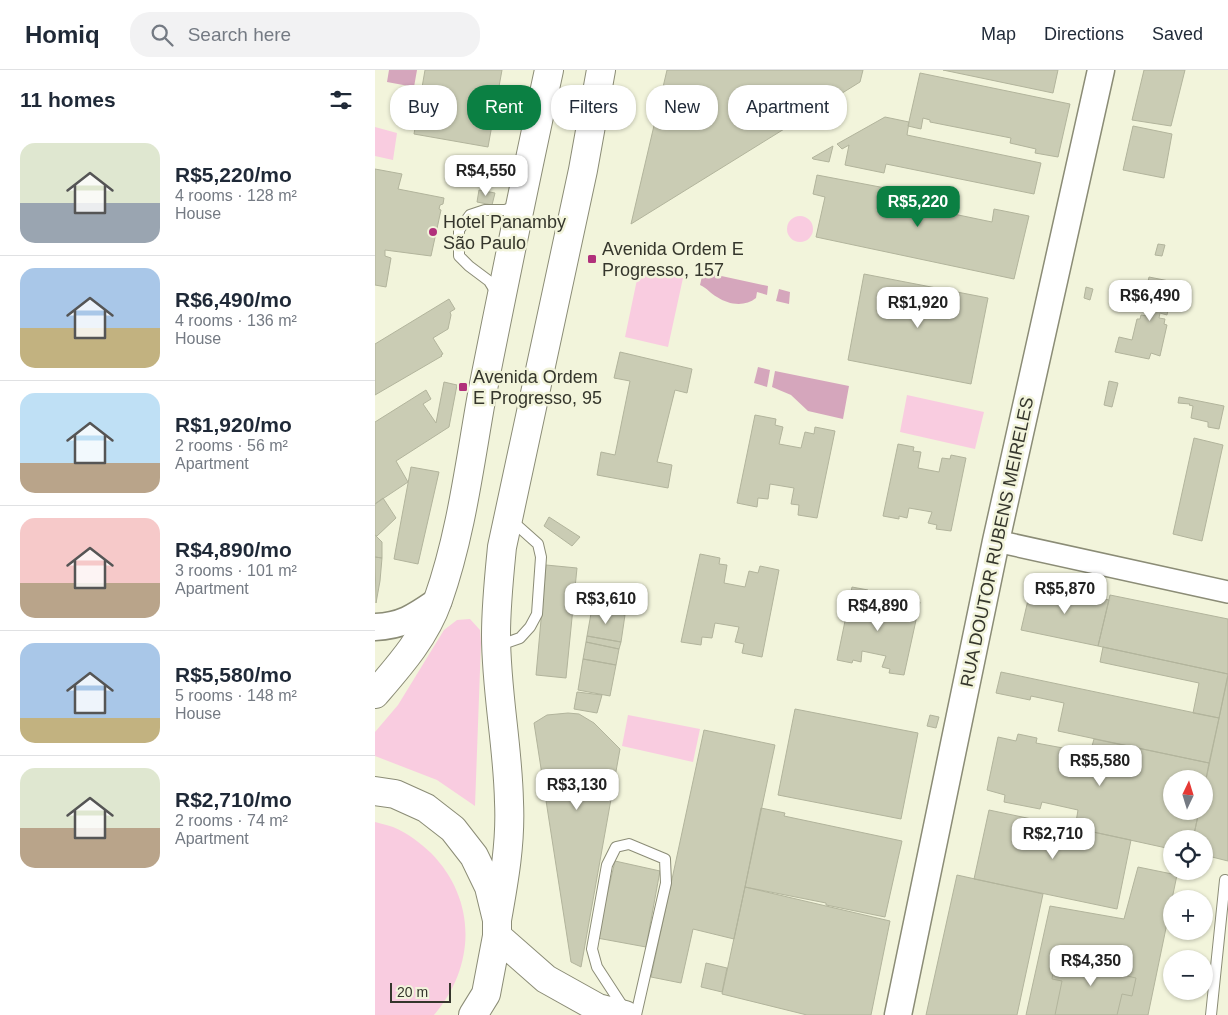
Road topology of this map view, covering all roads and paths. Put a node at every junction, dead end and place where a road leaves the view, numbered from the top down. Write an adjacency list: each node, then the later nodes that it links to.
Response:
1 (549, 70): 4 (main road)
2 (601, 70): 6 (main road)
3 (1101, 70): 7 (street, RUA DOUTOR RUBENS MEIRELES)
4 (520, 205): 5 (main road); 5 (lane)
5 (501, 300): 9 (main road)
6 (509, 518): 11 (main road); 11 (lane)
7 (996, 541): 8 (street); 19 (street, RUA DOUTOR RUBENS MEIRELES)
8 (1228, 592)
9 (438, 601): 10 (street); 12 (main road)
10 (375, 627)
11 (496, 647): 15 (main road)
12 (375, 694)
13 (375, 791): 15 (main road)
14 (1225, 880): 20 (lane)
15 (497, 928): 16 (main road); 17 (main road)
16 (473, 1015)
17 (627, 1015): 18 (lane)
18 (636, 1015)
19 (898, 1015)
20 (1211, 1015)

